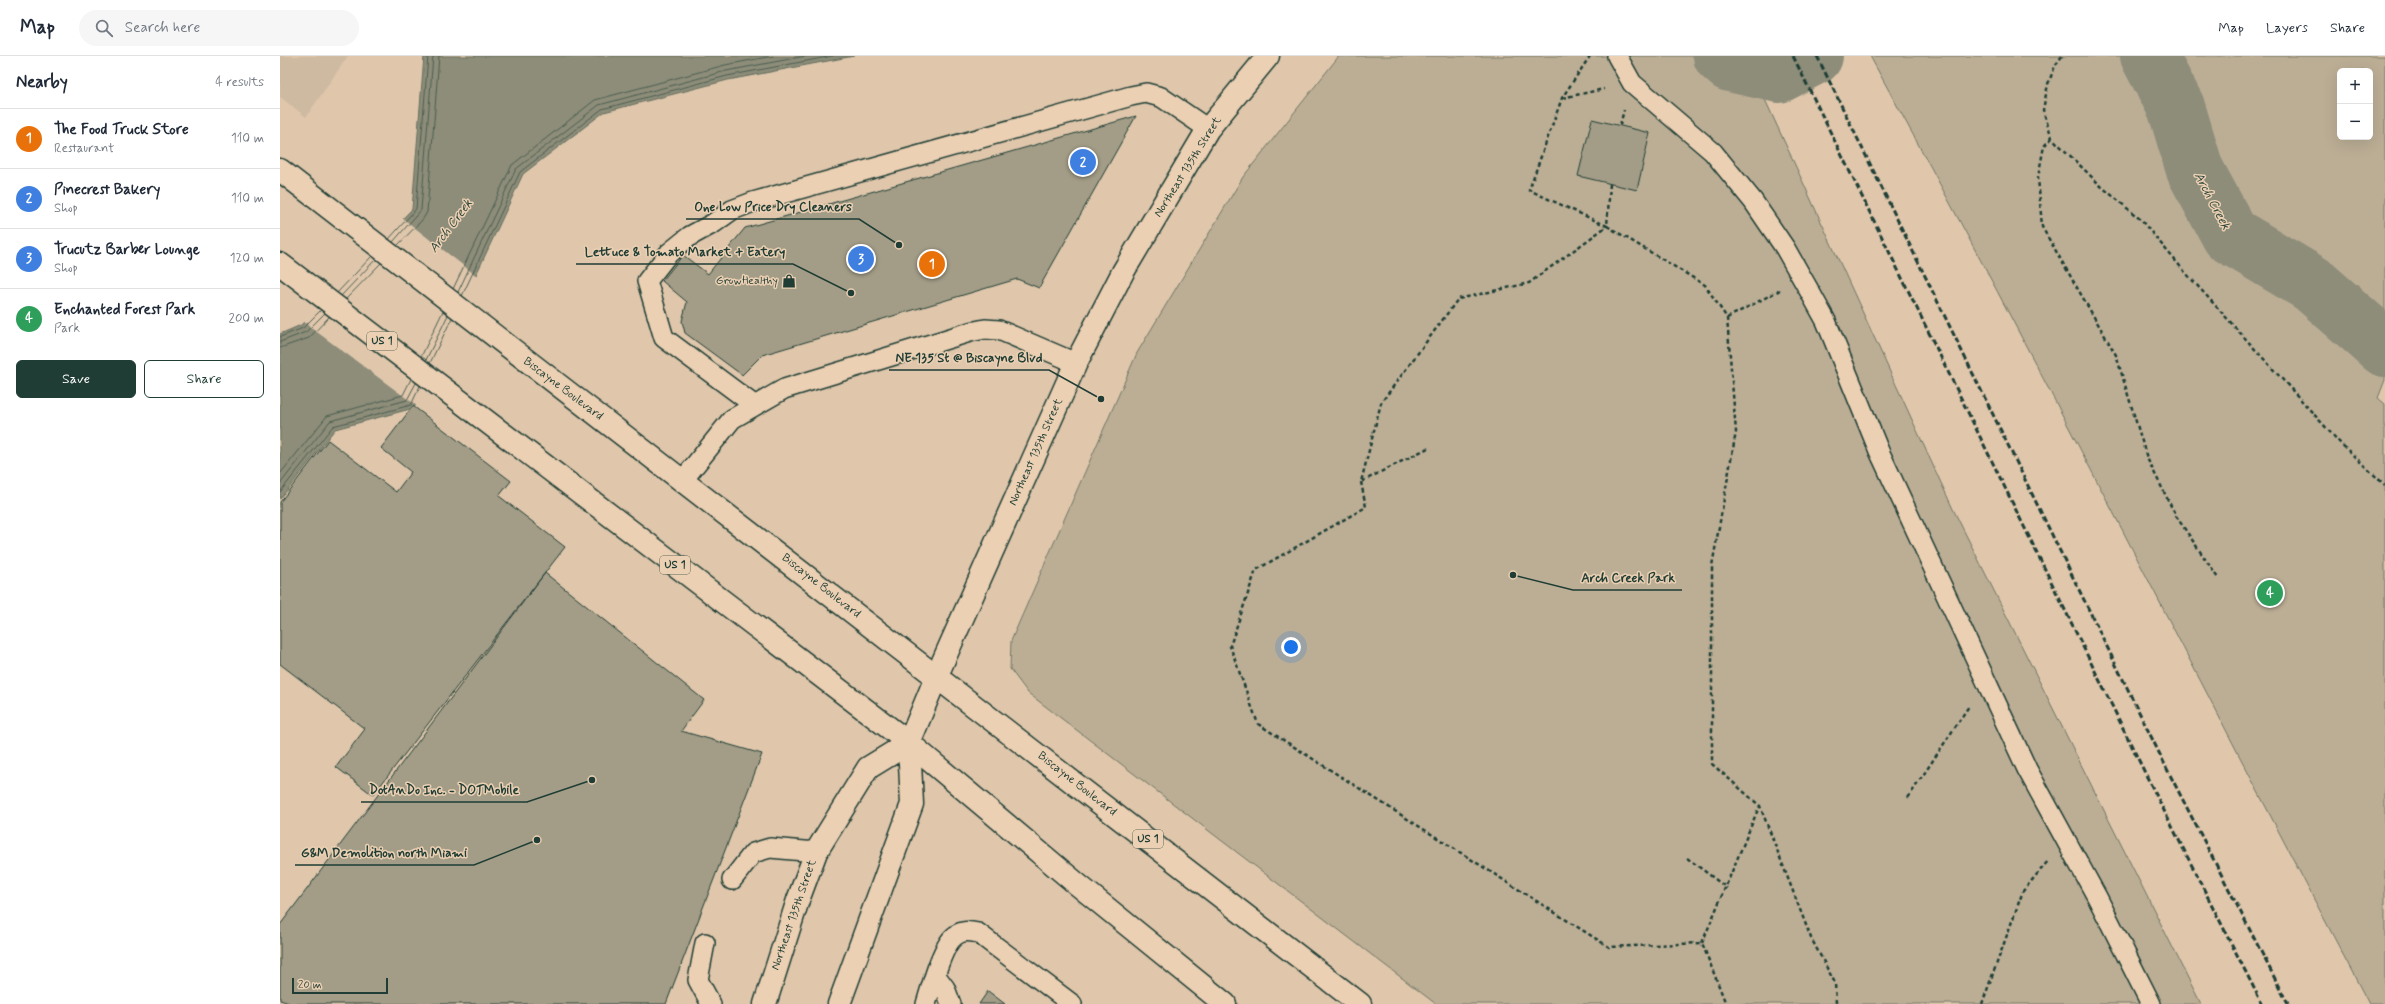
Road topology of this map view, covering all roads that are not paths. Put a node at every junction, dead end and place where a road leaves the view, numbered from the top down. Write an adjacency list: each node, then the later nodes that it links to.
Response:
1 (1268, 56): 3 (main road, Northeast 135th Street)
2 (1617, 56): 23 (lane)
3 (1208, 129): 6 (main road, Northeast 135th Street); 7 (lane)
4 (280, 170): 8 (main road, Biscayne Boulevard / US 1)
5 (280, 264): 10 (main road, US 1)
6 (1076, 363): 7 (lane); 9 (main road, Northeast 135th Street)
7 (754, 405): 8 (lane)
8 (683, 480): 9 (main road, Biscayne Boulevard / US 1)
9 (937, 675): 10 (main road, Northeast 135th Street); 22 (main road, Biscayne Boulevard / US 1)
10 (909, 743): 11 (main road, Northeast 135th Street); 17 (main road, Northeast 135th Street); 21 (main road, US 1)
11 (816, 852): 12 (lane); 16 (main road, Northeast 135th Street)
12 (732, 880)
13 (705, 942): 15 (lane)
14 (936, 976): 18 (lane); 19 (lane); 20 (lane)
15 (711, 1004)
16 (765, 1004)
17 (839, 1004)
18 (926, 1004)
19 (951, 1004)
20 (1072, 1004)
21 (1225, 1004)
22 (1360, 1004)
23 (2151, 1004)

